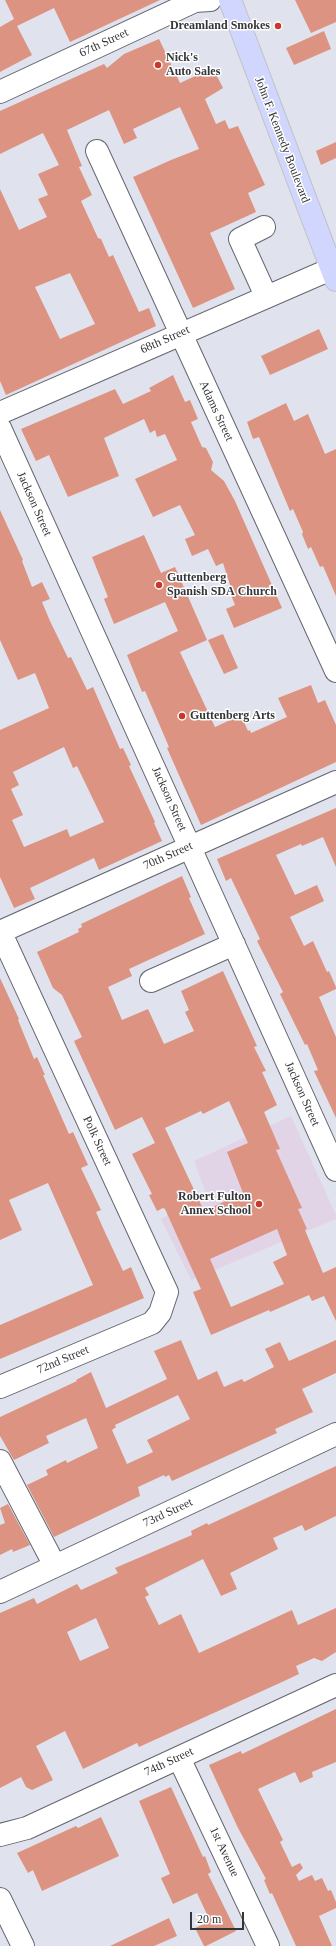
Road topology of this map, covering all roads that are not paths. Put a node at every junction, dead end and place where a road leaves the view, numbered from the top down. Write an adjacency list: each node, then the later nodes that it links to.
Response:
1 (210, 0): 3 (street, 67th Street)
2 (230, 0): 6 (main road, John F. Kennedy Boulevard)
3 (0, 92)
4 (97, 151): 8 (street, Adams Street)
5 (264, 227): 7 (street)
6 (333, 274): 7 (street, 68th Street)
7 (266, 296): 8 (street, 68th Street)
8 (181, 333): 9 (street, 68th Street); 11 (street, Adams Street)
9 (0, 413)
10 (0, 428): 13 (street, Jackson Street)
11 (336, 672)
12 (336, 782): 13 (street, 70th Street)
13 (190, 846): 14 (street, 70th Street); 15 (street, Jackson Street)
14 (0, 932): 18 (street, Polk Street)
15 (234, 944): 16 (street); 17 (street, Jackson Street)
16 (151, 981)
17 (336, 1170)
18 (126, 1333): 19 (street, 72nd Street)
19 (0, 1387)
20 (336, 1434): 22 (street, 73rd Street)
21 (0, 1461): 22 (street)
22 (54, 1566): 23 (street, 73rd Street)
23 (0, 1592)
24 (336, 1685): 25 (street, 74th Street)
25 (179, 1758): 26 (street, 74th Street); 29 (street, 1st Avenue)
26 (0, 1835)
27 (0, 1899): 28 (street)
28 (23, 1946)
29 (268, 1946)

